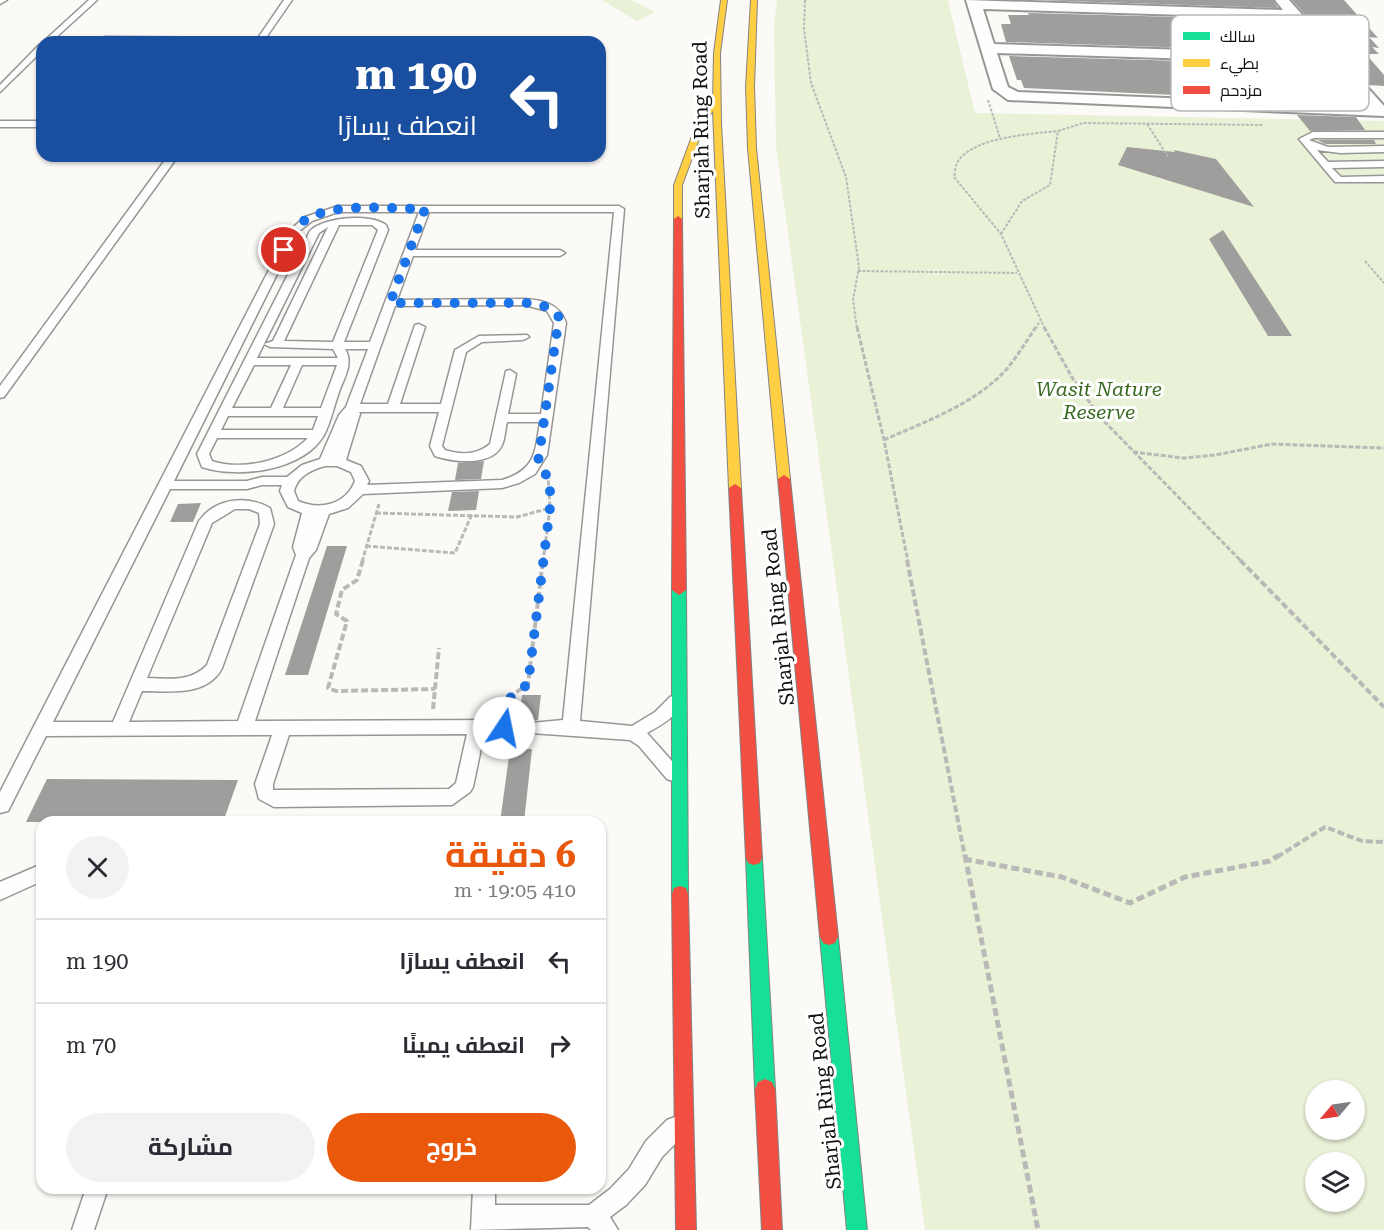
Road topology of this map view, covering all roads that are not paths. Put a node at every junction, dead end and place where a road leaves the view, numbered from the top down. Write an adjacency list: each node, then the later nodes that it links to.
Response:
1 (93, 0): 9 (lane)
2 (288, 0): 10 (lane)
3 (724, 0): 16 (highway, Sharjah Ring Road)
4 (754, 0): 87 (highway, Sharjah Ring Road)
5 (1282, 0): 8 (street)
6 (974, 2): 7 (street); 11 (street)
7 (1086, 4): 8 (street)
8 (1294, 14)
9 (54, 36)
10 (263, 36)
11 (989, 48): 13 (street); 17 (street)
12 (36, 53): 14 (lane)
13 (1171, 54)
14 (0, 90)
15 (1369, 97): 18 (street)
16 (716, 103): 65 (highway); 86 (highway, Sharjah Ring Road)
17 (1171, 103)
18 (1382, 111)
19 (0, 124): 20 (lane)
20 (36, 124)
21 (1384, 135): 22 (lane)
22 (1307, 144): 23 (lane); 27 (lane)
23 (1371, 149): 24 (lane); 26 (lane)
24 (1384, 149)
25 (169, 162): 46 (lane)
26 (1384, 163): 27 (lane)
27 (1325, 165): 28 (lane)
28 (1384, 179)
29 (425, 209): 31 (lane); 44 (lane); 66 (lane)
30 (335, 222): 36 (lane); 37 (lane); 38 (lane)
31 (408, 253): 32 (lane); 33 (lane)
32 (561, 253)
33 (390, 303): 39 (lane); 54 (lane)
34 (419, 327): 48 (lane)
35 (523, 337): 49 (lane)
36 (258, 344): 37 (lane); 40 (lane)
37 (277, 344): 38 (lane)
38 (337, 345): 39 (lane); 42 (lane)
39 (375, 346): 47 (lane)
40 (250, 361): 41 (lane); 45 (lane)
41 (298, 362): 42 (lane); 51 (lane)
42 (344, 363): 52 (lane)
43 (510, 374): 53 (lane)
44 (217, 382): 45 (lane); 59 (lane)
45 (239, 383): 50 (lane)
46 (2, 387)
47 (352, 408): 48 (lane); 57 (lane); 58 (lane)
48 (393, 408): 49 (lane)
49 (446, 408): 53 (lane)
50 (224, 412): 51 (lane); 55 (lane)
51 (275, 412): 52 (lane)
52 (326, 412): 56 (lane)
53 (501, 418): 54 (lane)
54 (546, 418): 62 (lane)
55 (213, 434): 56 (lane); 56 (lane)
56 (318, 434)
57 (325, 462): 58 (lane); 61 (lane)
58 (339, 462): 60 (lane)
59 (165, 485): 61 (lane); 71 (lane)
60 (360, 485): 62 (lane); 62 (lane); 63 (lane)
61 (288, 486): 63 (lane)
62 (425, 486)
63 (317, 510): 73 (lane)
64 (137, 684): 64 (lane); 72 (lane)
65 (679, 699): 74 (lane); 75 (highway)
66 (571, 727): 70 (lane); 74 (lane)
67 (283, 728): 68 (lane); 68 (lane); 73 (lane)
68 (477, 728): 69 (lane)
69 (511, 728)
70 (537, 728)
71 (40, 729): 72 (lane); 76 (lane)
72 (118, 729): 73 (lane)
73 (244, 729)
74 (634, 733): 75 (lane)
75 (680, 783): 79 (highway)
76 (2, 806)
77 (36, 875): 78 (lane)
78 (0, 891)
79 (684, 1119): 82 (lane); 85 (highway)
80 (95, 1194): 84 (lane)
81 (484, 1194): 83 (lane)
82 (600, 1223): 83 (lane)
83 (483, 1224)
84 (83, 1230)
85 (686, 1230)
86 (772, 1230)
87 (857, 1230)

